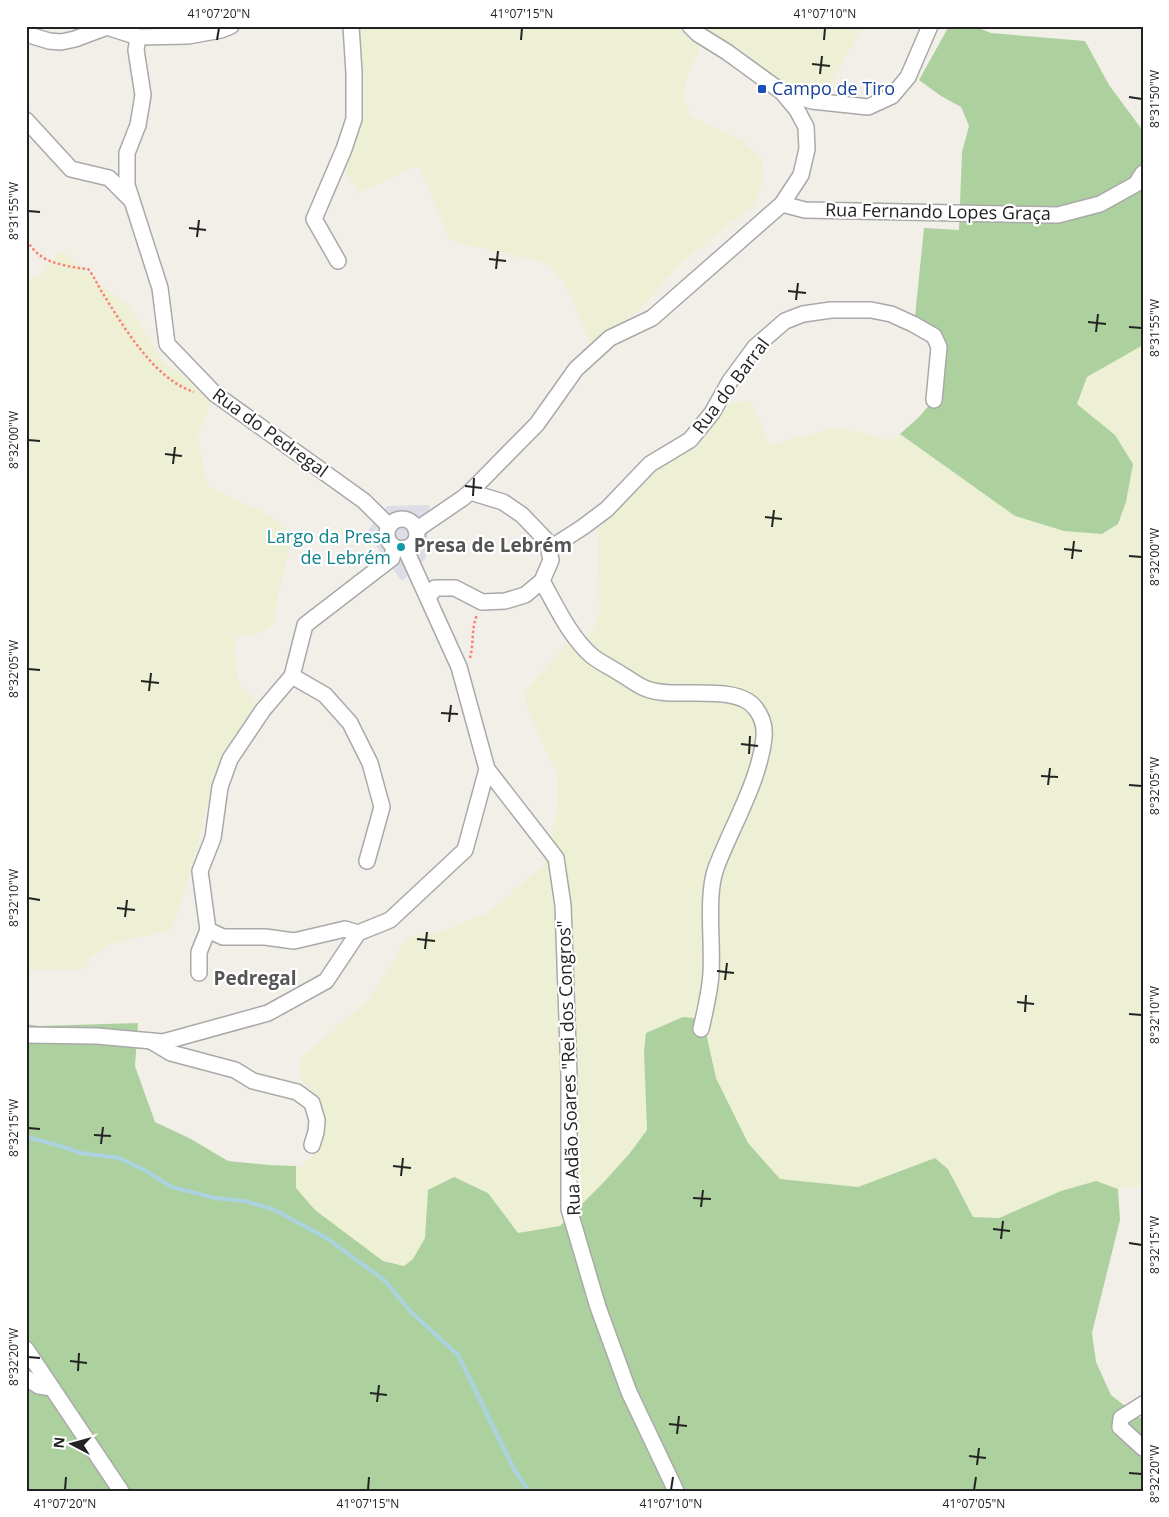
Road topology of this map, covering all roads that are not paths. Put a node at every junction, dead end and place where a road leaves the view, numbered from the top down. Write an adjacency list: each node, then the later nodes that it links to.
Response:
1 (107, 26): 6 (street); 7 (street)
2 (231, 26): 7 (street)
3 (351, 26): 13 (street)
4 (690, 26): 8 (street)
5 (930, 26): 8 (street)
6 (26, 34)
7 (138, 37): 11 (street, Rua do Pedregal)
8 (782, 92): 12 (street)
9 (26, 120): 11 (street)
10 (1143, 173): 12 (street, Rua Fernando Lopes Graça)
11 (132, 201): 16 (street, Rua do Pedregal)
12 (782, 204): 15 (street)
13 (338, 260)
14 (934, 400): 19 (street, Rua do Barral)
15 (470, 492): 17 (street); 19 (street)
16 (389, 526): 17 (street); 18 (street)
17 (416, 530): 18 (street)
18 (400, 547): 21 (street); 22 (street)
19 (549, 549): 20 (street)
20 (542, 581): 21 (street); 28 (street)
21 (428, 598): 23 (street)
22 (292, 676): 24 (street); 25 (street)
23 (487, 769): 26 (street); 38 (street, Rua Adão Soares "Rei dos Congros")
24 (367, 861)
25 (208, 930): 26 (street); 27 (street)
26 (358, 933): 30 (street)
27 (199, 973)
28 (701, 1029)
29 (26, 1035): 30 (street)
30 (149, 1041): 31 (street)
31 (312, 1145)
32 (26, 1349): 34 (street)
33 (26, 1378): 34 (street)
34 (52, 1388): 37 (street)
35 (1143, 1404): 36 (street)
36 (1143, 1448)
37 (121, 1491)
38 (676, 1491)

